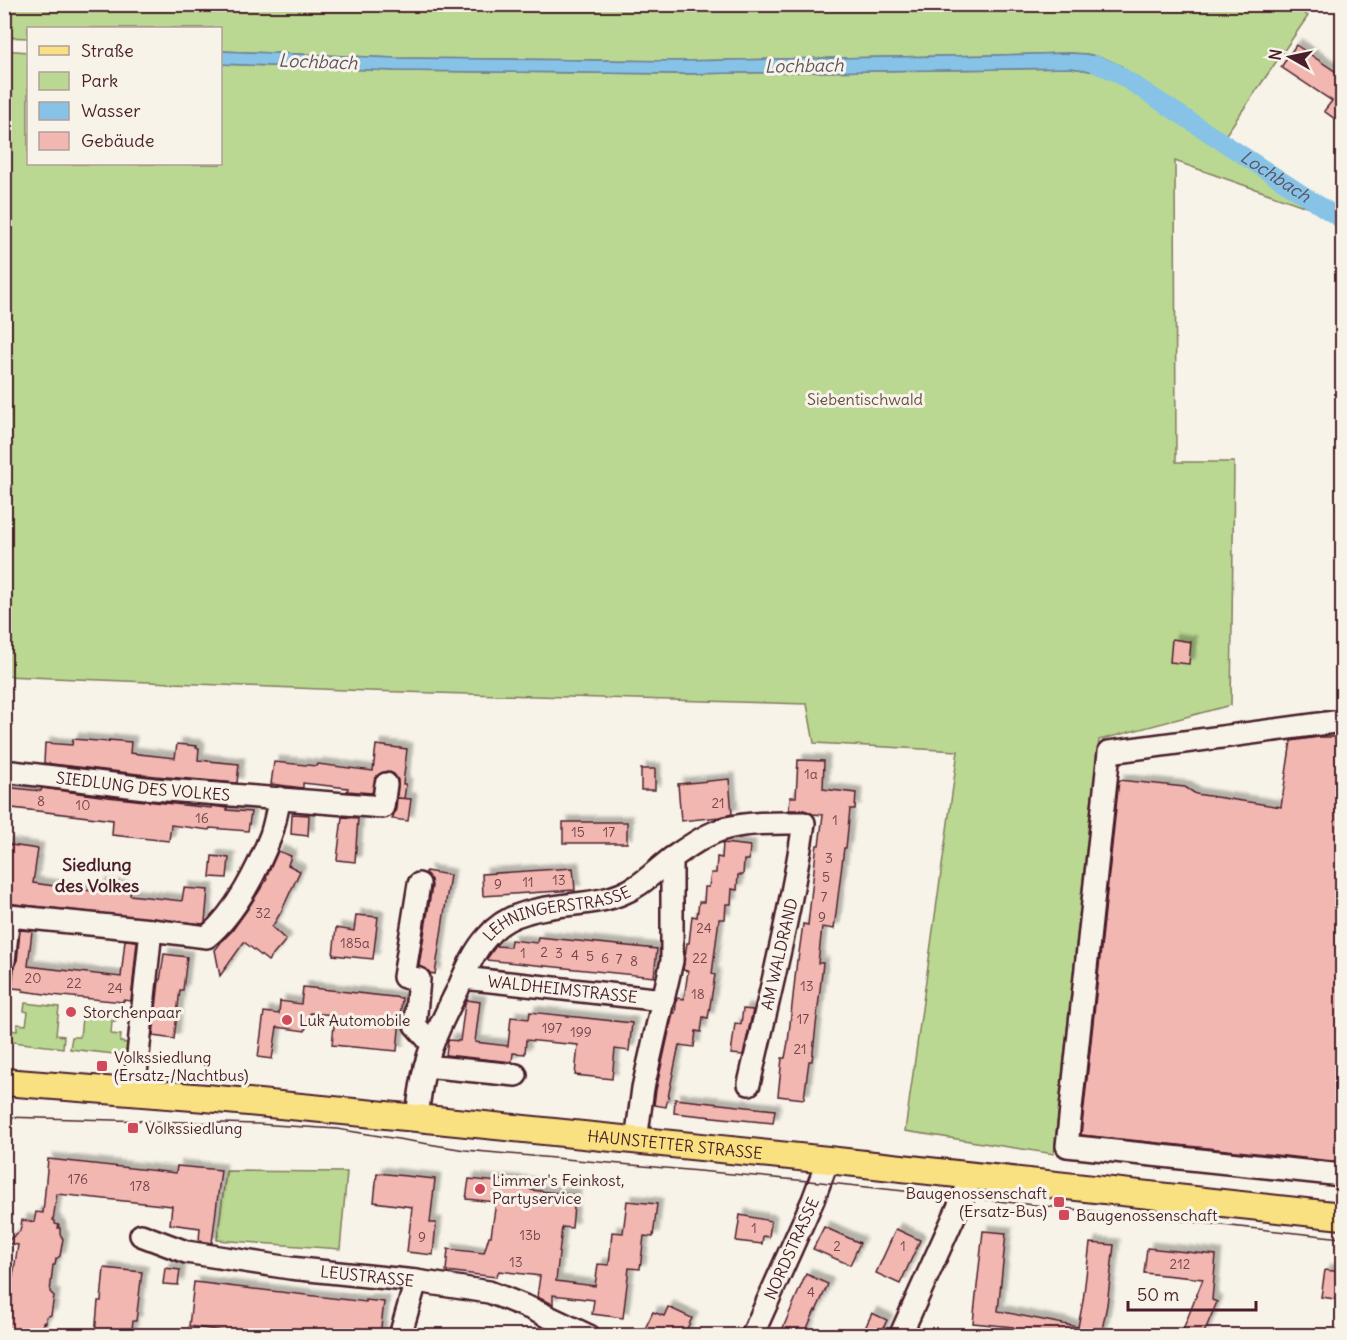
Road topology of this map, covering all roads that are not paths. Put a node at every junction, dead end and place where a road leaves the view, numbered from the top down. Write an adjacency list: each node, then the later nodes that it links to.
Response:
1 (1342, 721): 22 (street)
2 (4, 771): 4 (street, SIEDLUNG DES VOLKES)
3 (386, 784): 4 (street, SIEDLUNG DES VOLKES)
4 (280, 798): 9 (street)
5 (804, 823): 6 (street, LEHNINGERSTRASSE); 17 (street, AM WALDRAND)
6 (672, 858): 11 (street, LEHNINGERSTRASSE); 12 (street, WALDHEIMSTRASSE)
7 (419, 884): 13 (street)
8 (7, 915): 9 (street); 10 (street)
9 (151, 930): 18 (street)
10 (4, 961)
11 (463, 978): 12 (street, WALDHEIMSTRASSE); 13 (street, LEHNINGERSTRASSE)
12 (663, 1000): 20 (street, WALDHEIMSTRASSE)
13 (432, 1044): 14 (street, LEHNINGERSTRASSE)
14 (425, 1066): 15 (street); 19 (street, LEHNINGERSTRASSE)
15 (516, 1075)
16 (4, 1082): 18 (main road, HAUNSTETTER STRASSE)
17 (749, 1084)
18 (134, 1092): 19 (main road, HAUNSTETTER STRASSE)
19 (417, 1118): 20 (main road, HAUNSTETTER STRASSE)
20 (636, 1140): 21 (main road, HAUNSTETTER STRASSE)
21 (828, 1160): 23 (main road, HAUNSTETTER STRASSE); 29 (street, NORDSTRASSE)
22 (1342, 1175)
23 (972, 1177): 24 (main road, HAUNSTETTER STRASSE); 30 (street)
24 (1342, 1216)
25 (141, 1235): 26 (street, LEUSTRASSE)
26 (416, 1281): 27 (street); 28 (street, LEUSTRASSE)
27 (400, 1335)
28 (589, 1335)
29 (752, 1335)
30 (900, 1335)

